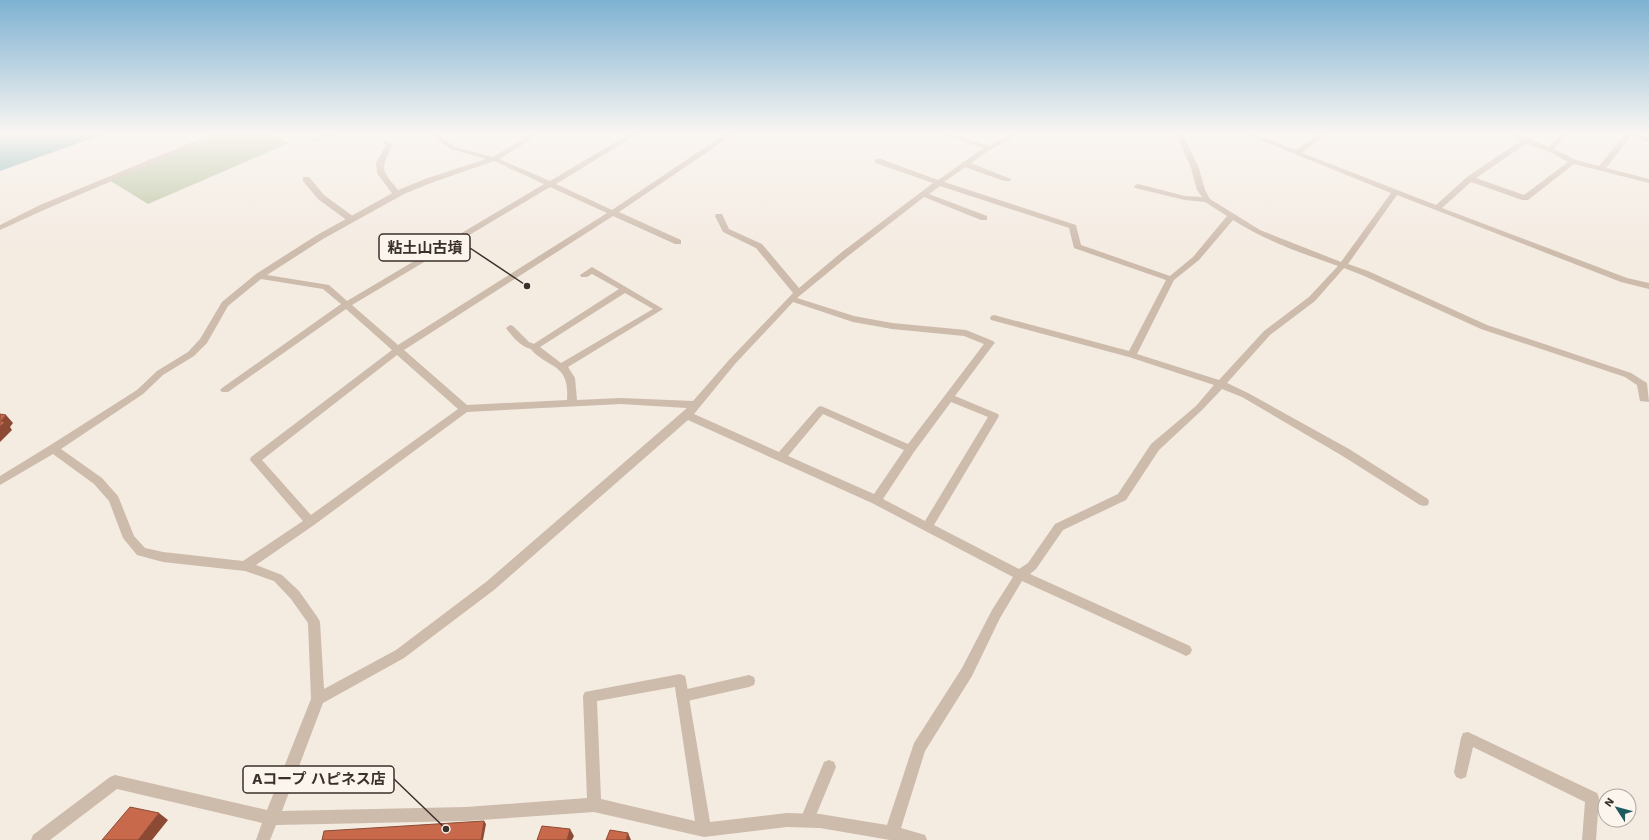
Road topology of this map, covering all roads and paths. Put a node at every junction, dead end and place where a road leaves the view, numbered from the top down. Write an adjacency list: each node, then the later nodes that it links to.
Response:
1 (124, 173): 32 (street)
2 (381, 173): 23 (street)
3 (451, 173): 23 (street)
4 (526, 173): 20 (street)
5 (568, 173): 20 (street)
6 (671, 173): 27 (street)
7 (912, 173): 19 (street)
8 (952, 173): 19 (street)
9 (991, 173): 16 (street)
10 (1196, 173): 25 (street)
11 (1348, 173): 22 (street)
12 (1478, 173): 17 (street)
13 (1558, 173): 17 (street)
14 (1618, 173): 18 (street)
15 (306, 179): 31 (street)
16 (1007, 179)
17 (1470, 179): 26 (street)
18 (1649, 181)
19 (939, 183): 24 (street); 37 (street)
20 (550, 184): 27 (street); 41 (street)
21 (1138, 186): 25 (street)
22 (1395, 192): 26 (street); 34 (street)
23 (397, 194): 31 (street)
24 (923, 194): 30 (street); 40 (street)
25 (1207, 200): 29 (street)
26 (1437, 208): 38 (street)
27 (614, 212): 33 (street); 45 (street)
28 (719, 216): 40 (street)
29 (1231, 217): 34 (street); 37 (street)
30 (984, 218)
31 (351, 219): 36 (street)
32 (0, 228)
33 (678, 242)
34 (1343, 264): 48 (street); 51 (street)
35 (584, 275): 39 (street)
36 (259, 276): 41 (street); 56 (street)
37 (1171, 279): 46 (street)
38 (1649, 286)
39 (625, 289): 44 (street); 47 (street)
40 (795, 296): 50 (street); 53 (street)
41 (347, 304): 45 (street); 49 (street)
42 (994, 318): 46 (street)
43 (510, 328): 44 (street)
44 (534, 347): 47 (street)
45 (397, 350): 54 (street); 62 (street)
46 (1132, 355): 48 (street)
47 (561, 367): 52 (street)
48 (1220, 384): 61 (street); 65 (street)
49 (225, 390)
50 (949, 397): 57 (street); 63 (street)
51 (1649, 399)
52 (572, 403): 53 (street); 54 (street)
53 (695, 405): 55 (street)
54 (465, 409): 62 (street)
55 (687, 415): 58 (street); 69 (street)
56 (53, 449): 59 (street); 64 (street)
57 (910, 449): 58 (street); 60 (street)
58 (782, 456): 60 (street)
59 (0, 481)
60 (876, 500): 63 (street)
61 (1424, 502)
62 (310, 522): 64 (street)
63 (928, 526): 65 (street)
64 (245, 566): 69 (street)
65 (1020, 575): 66 (street); 76 (street)
66 (1186, 650)
67 (749, 682): 68 (street)
68 (683, 696): 72 (street); 75 (street)
69 (318, 698): 73 (street)
70 (829, 767): 74 (street)
71 (1461, 772): 80 (street)
72 (594, 805): 73 (street); 75 (street)
73 (270, 818): 77 (street); 78 (street)
74 (807, 820): 75 (street); 76 (street)
75 (704, 830)
76 (891, 836): 79 (street)
77 (38, 840)
78 (263, 840)
79 (920, 840)
80 (1589, 840)

